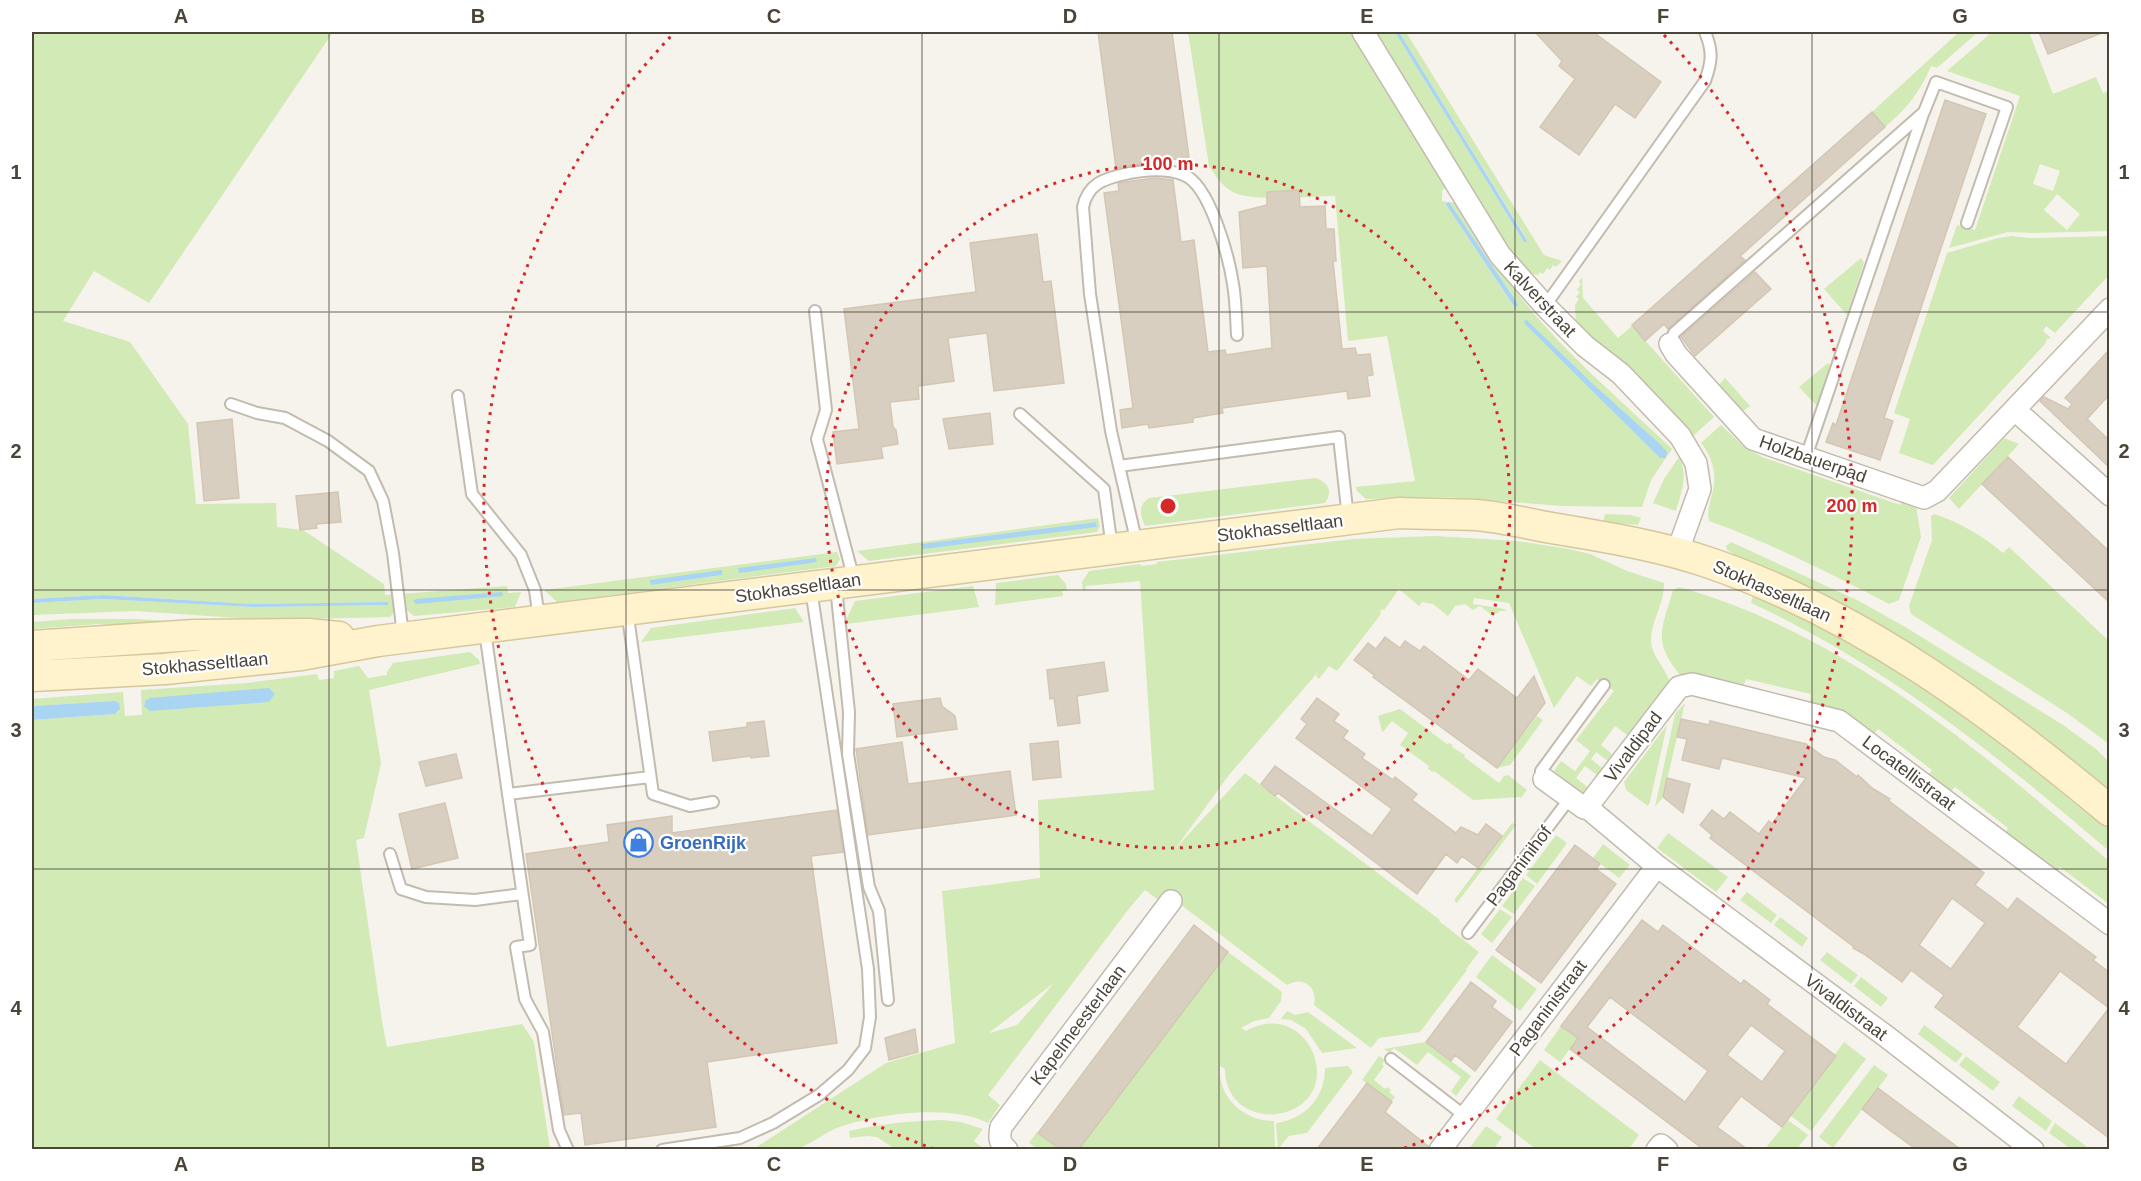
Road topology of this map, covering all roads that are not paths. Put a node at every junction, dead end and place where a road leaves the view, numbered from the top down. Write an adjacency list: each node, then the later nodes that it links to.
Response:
1 (1363, 32): 5 (street, Kalverstraat)
2 (1705, 32): 5 (lane)
3 (1924, 112): 4 (lane); 9 (lane); 14 (lane)
4 (1967, 223)
5 (1545, 306): 19 (street, Kalverstraat)
6 (2109, 309): 12 (street)
7 (815, 311): 20 (lane)
8 (1237, 334): 15 (lane)
9 (1670, 344): 14 (street, Holzbauerpad)
10 (458, 396): 22 (lane)
11 (231, 404): 24 (lane)
12 (2015, 410): 14 (street, Holzbauerpad); 16 (street)
13 (1020, 414): 18 (lane)
14 (1806, 457)
15 (1119, 466): 17 (lane); 18 (lane)
16 (2109, 495)
17 (1348, 520): 18 (street, Stokhasseltlaan); 19 (street, Stokhasseltlaan)
18 (1124, 547): 20 (street, Stokhasseltlaan)
19 (1677, 553): 35 (street, Stokhasseltlaan)
20 (834, 584): 21 (street, Stokhasseltlaan); 42 (lane); 46 (lane)
21 (627, 610): 22 (street, Stokhasseltlaan); 29 (lane)
22 (539, 622): 23 (street, Stokhasseltlaan)
23 (485, 629): 24 (street, Stokhasseltlaan); 31 (lane)
24 (390, 640): 25 (street, Stokhasseltlaan); 26 (street, Stokhasseltlaan)
25 (32, 646)
26 (32, 676)
27 (1604, 685): 30 (lane)
28 (1679, 687): 34 (street, Vivaldipad); 40 (street, Locatellistraat)
29 (650, 777): 31 (lane); 33 (lane)
30 (1544, 779): 32 (street)
31 (508, 794): 38 (lane)
32 (1570, 798): 34 (street); 41 (lane, Paganinihof)
33 (713, 802)
34 (1589, 809): 37 (street)
35 (2109, 811)
36 (390, 854): 38 (lane)
37 (1657, 866): 44 (street, Paganinistraat); 51 (street, Vivaldistraat)
38 (522, 894): 45 (lane)
39 (1171, 901): 47 (street, Kapelmeesterlaan)
40 (2109, 924)
41 (1468, 933)
42 (888, 1000)
43 (1390, 1059): 44 (lane)
44 (1465, 1116): 48 (street, Paganinistraat)
45 (568, 1149)
46 (662, 1149)
47 (1007, 1149)
48 (1440, 1149)
49 (1657, 1149): 50 (street)
50 (1667, 1149)
51 (2033, 1149)

